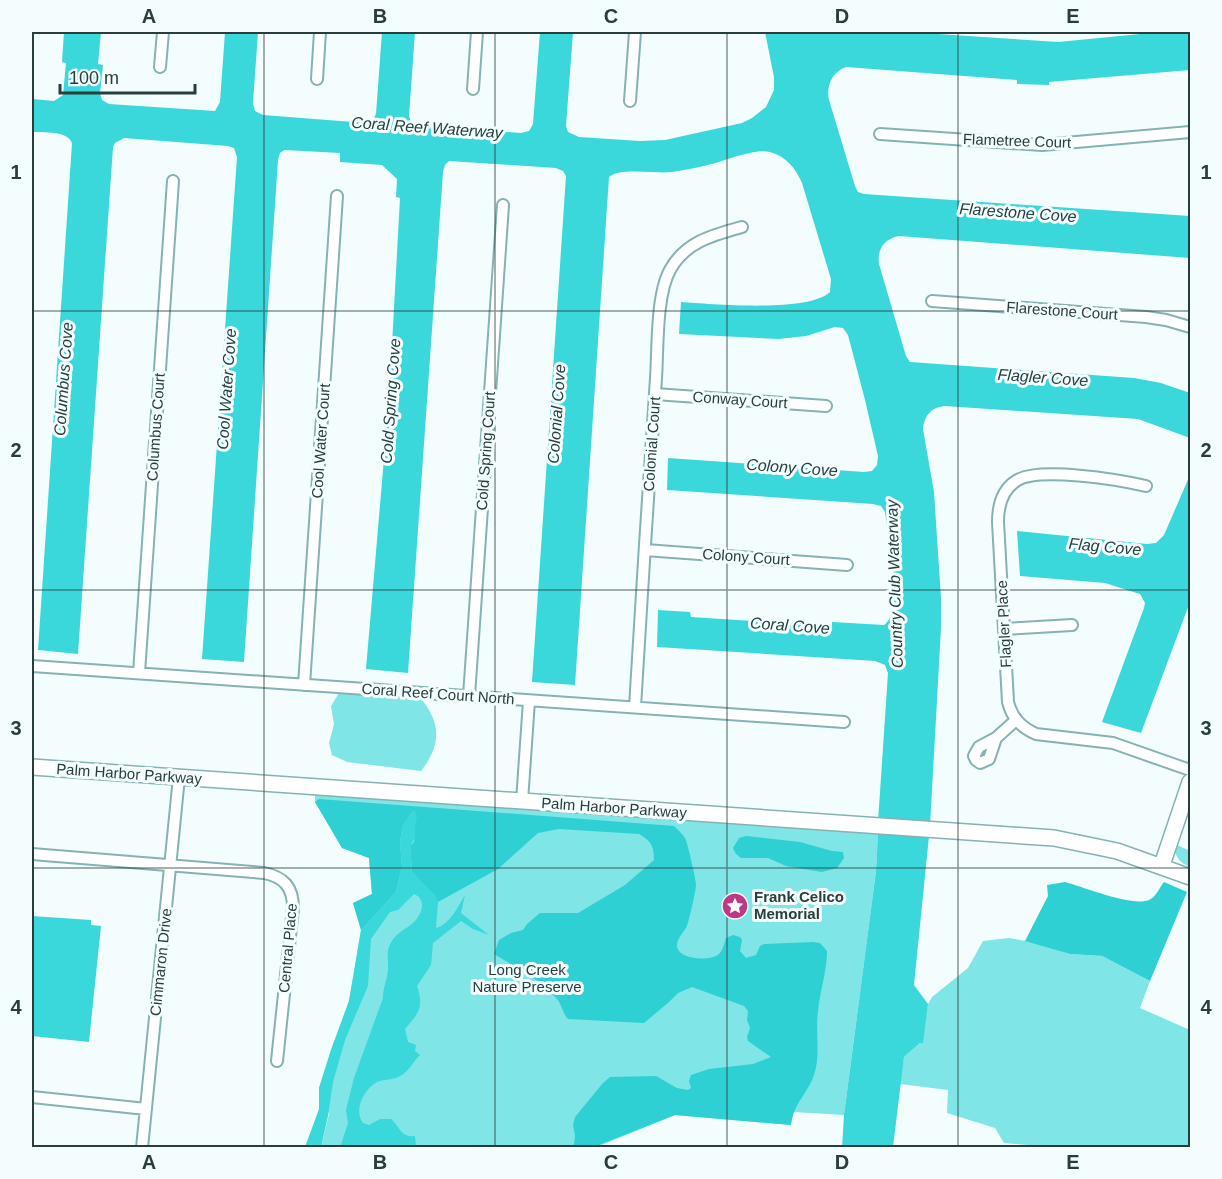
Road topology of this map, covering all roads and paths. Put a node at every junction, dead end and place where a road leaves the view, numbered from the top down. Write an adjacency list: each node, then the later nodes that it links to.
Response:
1 (163, 32): 5 (street)
2 (321, 32): 6 (street)
3 (477, 32): 7 (street)
4 (634, 32): 8 (street)
5 (160, 68)
6 (317, 79)
7 (473, 88)
8 (630, 101)
9 (1191, 132): 10 (street, Flametree Court)
10 (880, 134)
11 (173, 181): 25 (street, Columbus Court)
12 (337, 196): 26 (street, Cool Water Court)
13 (503, 205): 27 (street, Cold Spring Court)
14 (742, 227): 17 (street, Colonial Court)
15 (932, 301): 16 (street, Flarestone Court)
16 (1191, 327)
17 (655, 394): 18 (street, Conway Court); 20 (street, Colonial Court)
18 (826, 406)
19 (1146, 486): 23 (street, Flagler Place)
20 (645, 550): 21 (street, Colony Court); 29 (street, Colonial Court)
21 (847, 565)
22 (1072, 625): 23 (street)
23 (1004, 629): 30 (street, Flagler Place)
24 (32, 666): 25 (street, Coral Reef Court North)
25 (139, 673): 26 (street, Coral Reef Court North)
26 (304, 685): 27 (street, Coral Reef Court North)
27 (469, 696): 28 (street, Coral Reef Court North)
28 (529, 701): 29 (street, Coral Reef Court North); 37 (street)
29 (635, 707): 31 (street, Coral Reef Court North)
30 (1016, 720): 32 (street); 34 (street)
31 (844, 722)
32 (996, 738)
33 (32, 767): 35 (street, Palm Harbor Parkway)
34 (1191, 770)
35 (179, 777): 37 (street, Palm Harbor Parkway); 39 (street, Cimmaron Drive)
36 (1191, 782): 40 (street)
37 (522, 801): 40 (street, Palm Harbor Parkway)
38 (32, 855): 39 (street, Central Place)
39 (171, 864): 42 (street, Central Place); 44 (street, Cimmaron Drive)
40 (1162, 865): 41 (street, Palm Harbor Parkway)
41 (1191, 877)
42 (278, 1061)
43 (32, 1097): 44 (street)
44 (146, 1109): 45 (street, Cimmaron Drive)
45 (142, 1148)

